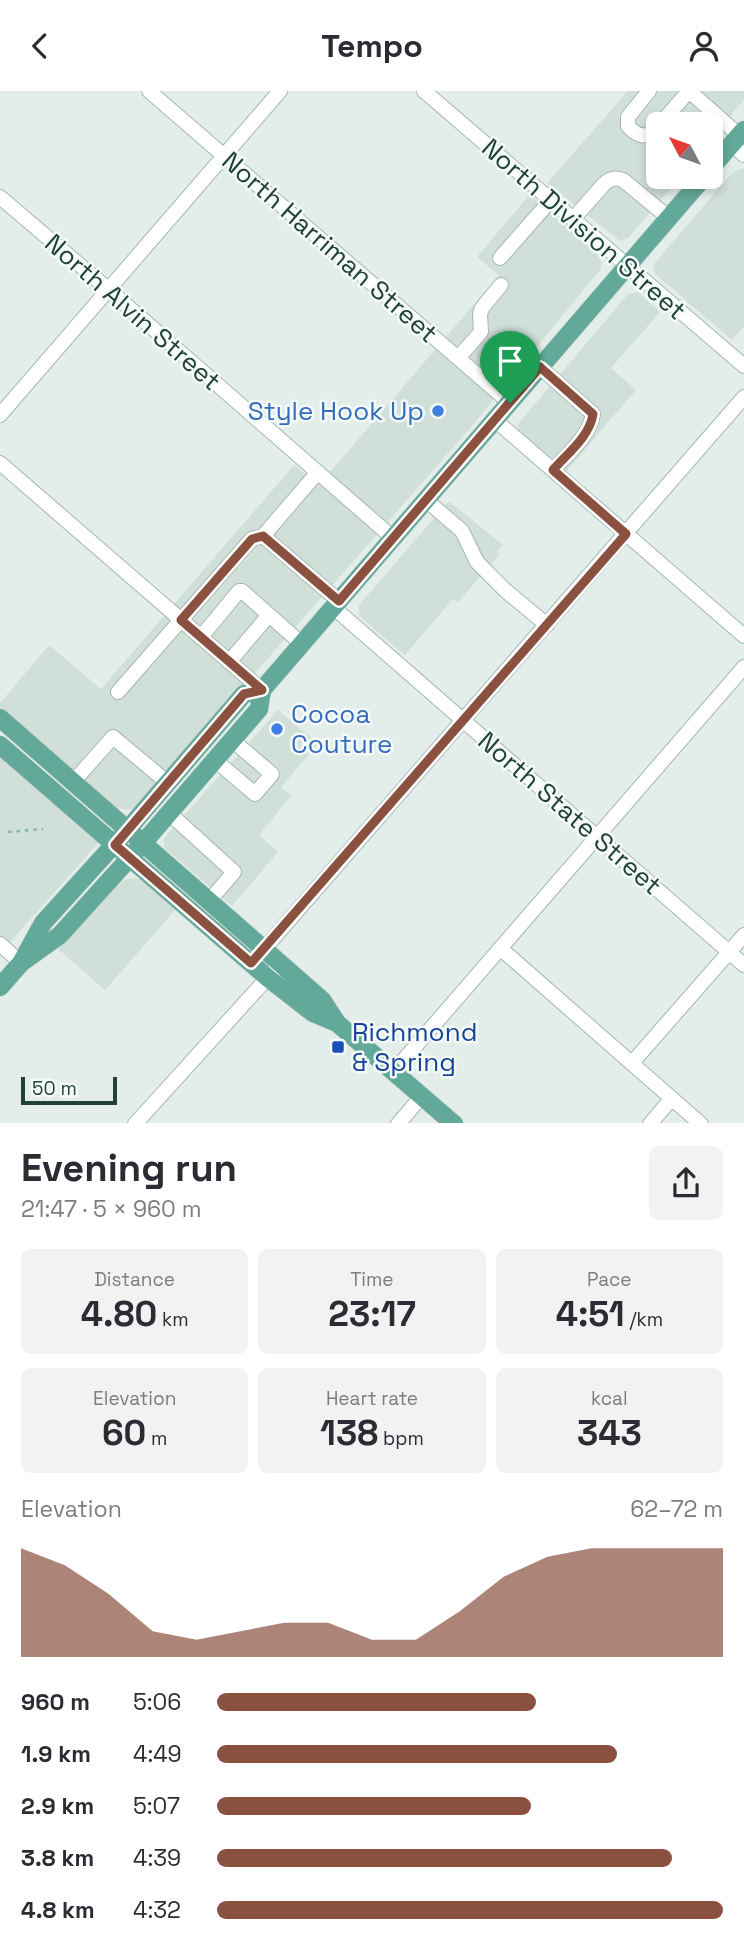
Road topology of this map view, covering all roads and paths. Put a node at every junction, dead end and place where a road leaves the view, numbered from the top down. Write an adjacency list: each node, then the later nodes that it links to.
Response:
1 (149, 91): 9 (street, North Harriman Street)
2 (280, 91): 9 (street)
3 (424, 91): 13 (street, North Division Street)
4 (649, 91): 7 (street)
5 (689, 91): 6 (street); 8 (street)
6 (670, 112)
7 (646, 136)
8 (740, 141): 10 (main road)
9 (225, 156): 19 (street); 20 (street, North Harriman Street)
10 (723, 157)
11 (693, 189): 14 (main road)
12 (0, 197): 19 (street, North Alvin Street)
13 (551, 200): 15 (street, North Division Street); 16 (street)
14 (668, 218): 15 (street); 17 (main road)
15 (573, 219): 17 (street, North Division Street)
16 (500, 258)
17 (627, 266): 21 (street, North Division Street); 22 (main road)
18 (501, 285): 20 (street)
19 (109, 290): 25 (street); 29 (street, North Alvin Street)
20 (458, 358): 24 (street, North Harriman Street)
21 (744, 366)
22 (540, 367): 24 (main road); 28 (street)
23 (744, 397): 31 (street)
24 (510, 403): 26 (main road)
25 (0, 415)
26 (495, 420): 28 (street); 30 (main road)
27 (0, 463): 36 (street)
28 (553, 470): 31 (street)
29 (318, 472): 32 (street); 33 (street, North Alvin Street)
30 (426, 500): 33 (main road); 37 (street)
31 (626, 534): 37 (street); 38 (street)
32 (263, 536): 34 (street, North State Street); 36 (street)
33 (393, 538): 34 (main road)
34 (336, 604): 40 (main road); 46 (street, North State Street)
35 (269, 615): 39 (street); 40 (street); 41 (street)
36 (181, 620): 39 (street); 44 (street)
37 (547, 625): 46 (street)
38 (744, 636)
39 (201, 637): 41 (street)
40 (302, 644): 43 (main road)
41 (229, 662): 43 (street)
42 (744, 667): 56 (street)
43 (262, 690): 47 (main road); 51 (main road)
44 (118, 692)
45 (0, 718): 50 (main road)
46 (463, 720): 56 (street, North State Street); 63 (street)
47 (232, 740): 49 (main road); 49 (street)
48 (0, 745): 58 (main road)
49 (215, 760): 52 (main road)
50 (74, 782): 51 (street); 54 (main road)
51 (168, 783): 54 (main road)
52 (169, 813): 57 (main road); 60 (street)
53 (43, 829): 55 (path)
54 (128, 829): 57 (main road); 58 (main road)
55 (8, 832)
56 (596, 836): 64 (street); 65 (street, North State Street)
57 (144, 842): 59 (main road); 60 (main road)
58 (115, 845): 59 (main road); 66 (main road)
59 (130, 858): 66 (main road); 67 (main road)
60 (210, 900): 63 (main road)
61 (744, 935): 65 (street)
62 (0, 944): 66 (street)
63 (264, 948): 67 (street); 68 (main road)
64 (500, 948): 73 (street); 74 (street)
65 (729, 952): 69 (street, North State Street); 73 (street)
66 (21, 963): 71 (main road)
67 (251, 963): 70 (main road)
68 (281, 963): 70 (street); 72 (main road)
69 (744, 965)
70 (268, 978): 72 (main road); 77 (street)
71 (0, 987)
72 (337, 1024): 74 (main road)
73 (632, 1063): 76 (street)
74 (394, 1071): 75 (main road)
75 (422, 1096): 78 (street); 79 (main road)
76 (673, 1098): 80 (street); 81 (street)
77 (135, 1123)
78 (398, 1123)
79 (454, 1123)
80 (650, 1123)
81 (701, 1123)

